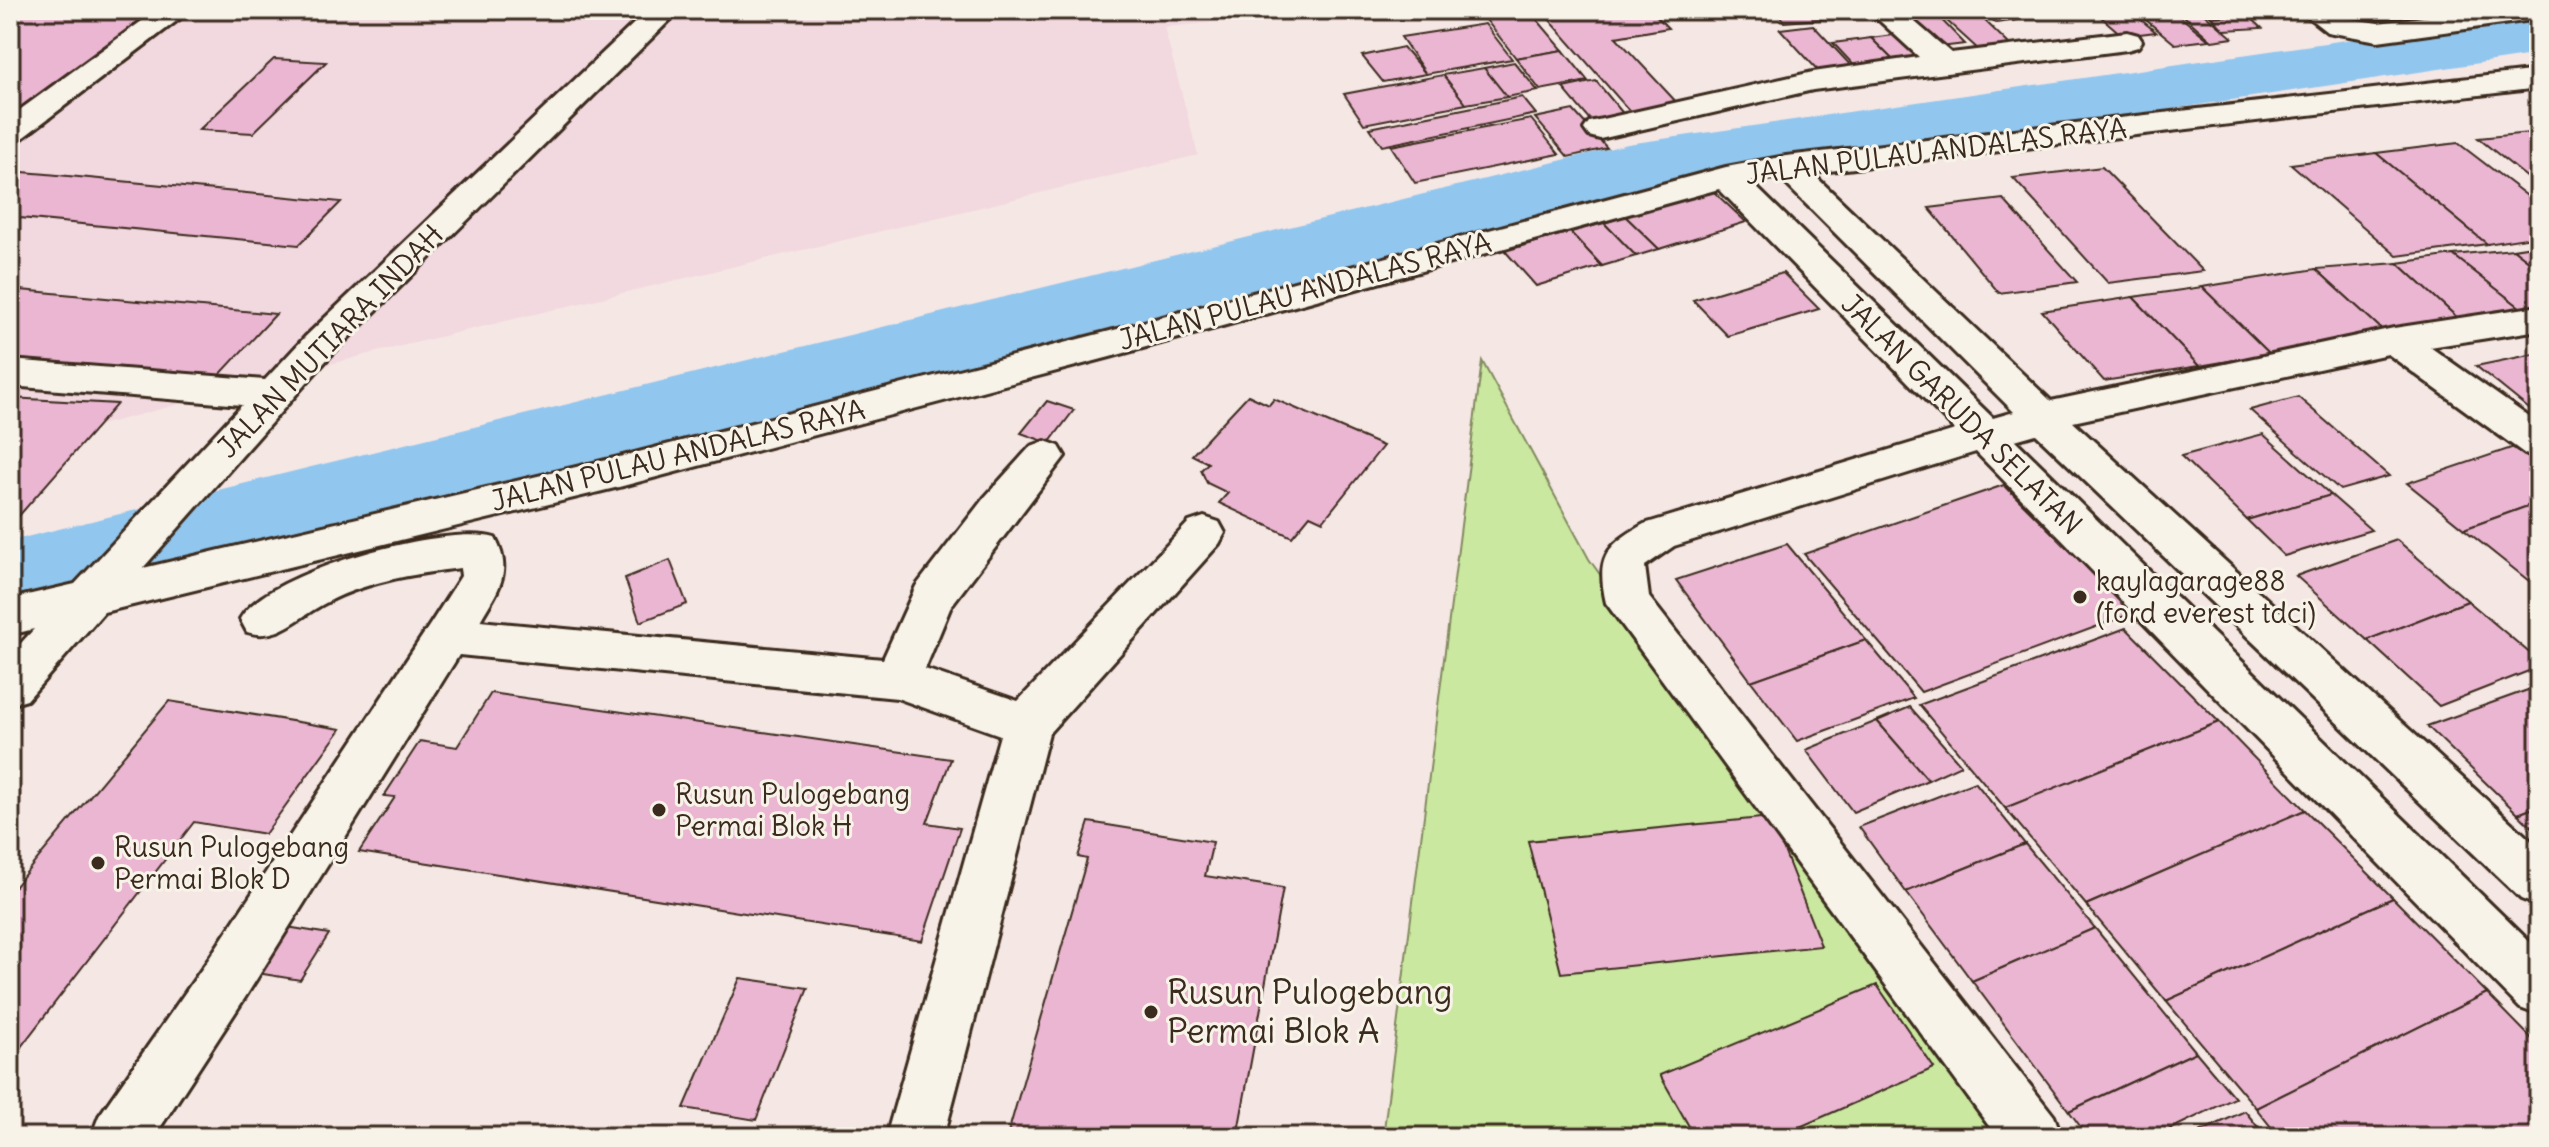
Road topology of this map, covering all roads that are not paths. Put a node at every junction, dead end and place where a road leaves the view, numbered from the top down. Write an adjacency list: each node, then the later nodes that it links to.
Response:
1 (176, 10): 10 (street)
2 (665, 10): 16 (street, JALAN MUTIARA INDAH)
3 (1883, 10): 7 (street)
4 (2539, 10): 5 (street)
5 (2326, 18)
6 (2127, 41): 7 (street)
7 (1944, 63): 9 (street)
8 (2539, 79): 11 (street, JALAN PULAU ANDALAS RAYA)
9 (1600, 129)
10 (10, 132)
11 (1786, 166): 12 (street, JALAN PULAU ANDALAS RAYA); 17 (street, JALAN GARUDA SELATAN)
12 (1726, 177): 18 (street, JALAN GARUDA SELATAN); 22 (street, JALAN PULAU ANDALAS RAYA)
13 (2539, 318): 14 (street)
14 (2394, 340): 17 (street); 19 (street)
15 (10, 373): 16 (street)
16 (275, 394): 22 (street, JALAN MUTIARA INDAH)
17 (2043, 417): 18 (street); 29 (street, JALAN GARUDA SELATAN)
18 (1982, 435): 30 (street, JALAN GARUDA SELATAN); 33 (street)
19 (2539, 444)
20 (1045, 456): 26 (street)
21 (1204, 533): 28 (street)
22 (98, 587): 23 (street, JALAN PULAU ANDALAS RAYA); 27 (street, JALAN MUTIARA INDAH)
23 (10, 617)
24 (263, 619): 25 (street)
25 (447, 636): 26 (street); 31 (street)
26 (898, 679): 28 (street)
27 (10, 686)
28 (1027, 724): 32 (street)
29 (2539, 882)
30 (2539, 989)
31 (120, 1137)
32 (915, 1137)
33 (2033, 1137)

